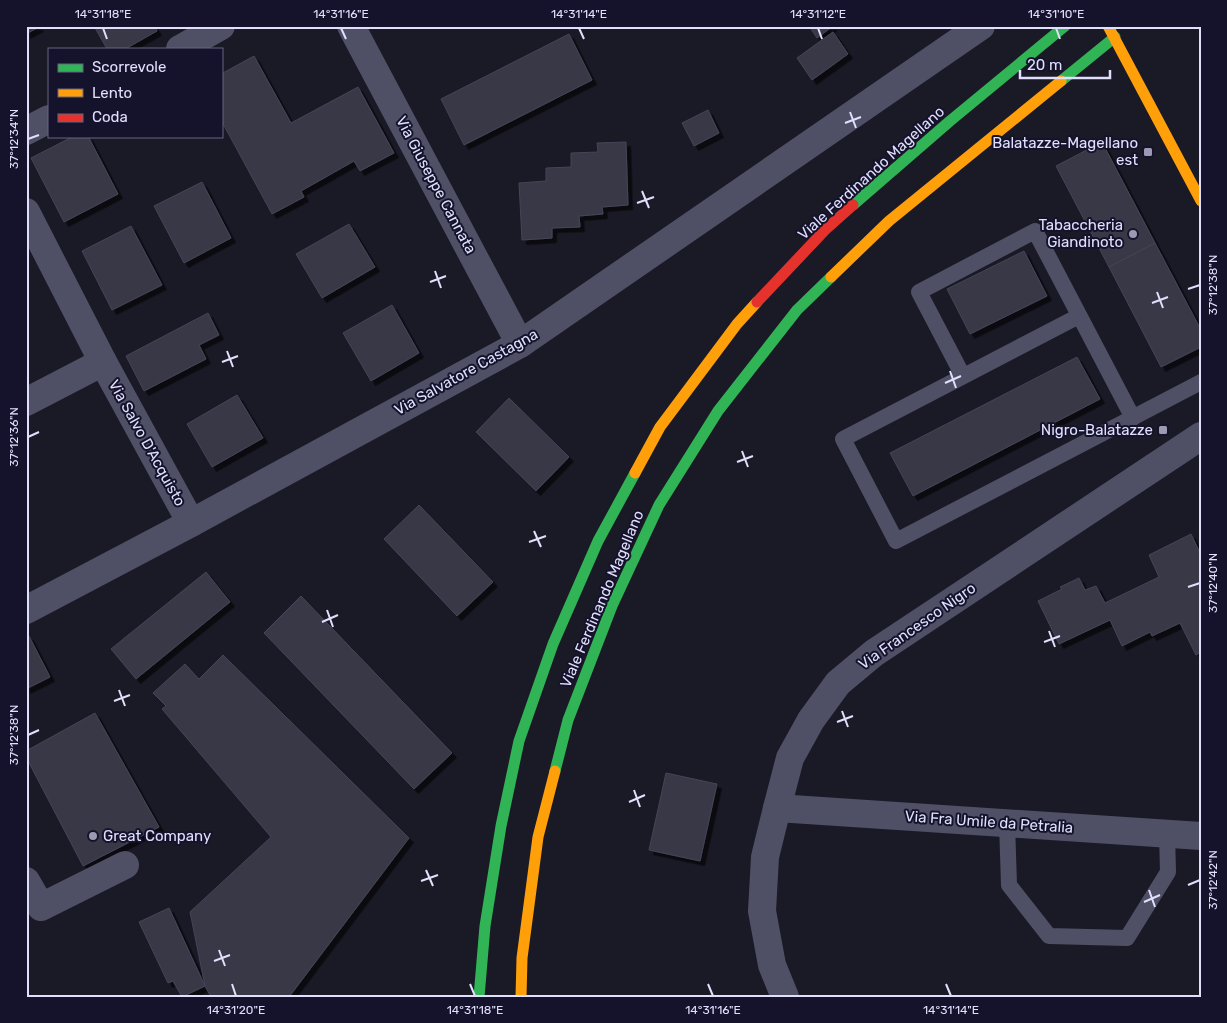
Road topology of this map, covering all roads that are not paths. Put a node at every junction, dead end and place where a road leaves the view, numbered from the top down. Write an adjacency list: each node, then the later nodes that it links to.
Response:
1 (221, 26): 7 (street)
2 (351, 26): 13 (street, Via Giuseppe Cannata)
3 (981, 26): 13 (street, Via Salvatore Castagna)
4 (1066, 26): 28 (street, Viale Ferdinando Magellano)
5 (1108, 26): 6 (street)
6 (1114, 37): 10 (street); 29 (street, Viale Ferdinando Magellano)
7 (182, 48)
8 (48, 120): 9 (street)
9 (26, 131)
10 (1201, 201)
11 (26, 212): 14 (street, Via Salvo D'Acquisto)
12 (1080, 316): 15 (lane); 15 (lane); 18 (lane)
13 (520, 344): 20 (street, Via Salvatore Castagna)
14 (103, 362): 17 (street, Via Salvo D'Acquisto); 20 (street, Via Salvo D'Acquisto)
15 (963, 376): 18 (lane)
16 (1201, 382): 18 (lane)
17 (26, 402)
18 (1133, 418)
19 (1201, 436): 22 (street, Via Francesco Nigro)
20 (191, 523): 21 (street, Via Salvatore Castagna)
21 (26, 610)
22 (777, 808): 23 (street, Via Fra Umile da Petralia); 30 (street, Via Francesco Nigro)
23 (1007, 823): 24 (street, Via Fra Umile da Petralia); 24 (lane)
24 (1167, 834): 25 (street, Via Fra Umile da Petralia)
25 (1201, 836)
26 (125, 865): 27 (street)
27 (26, 881)
28 (479, 997)
29 (521, 997)
30 (785, 997)

